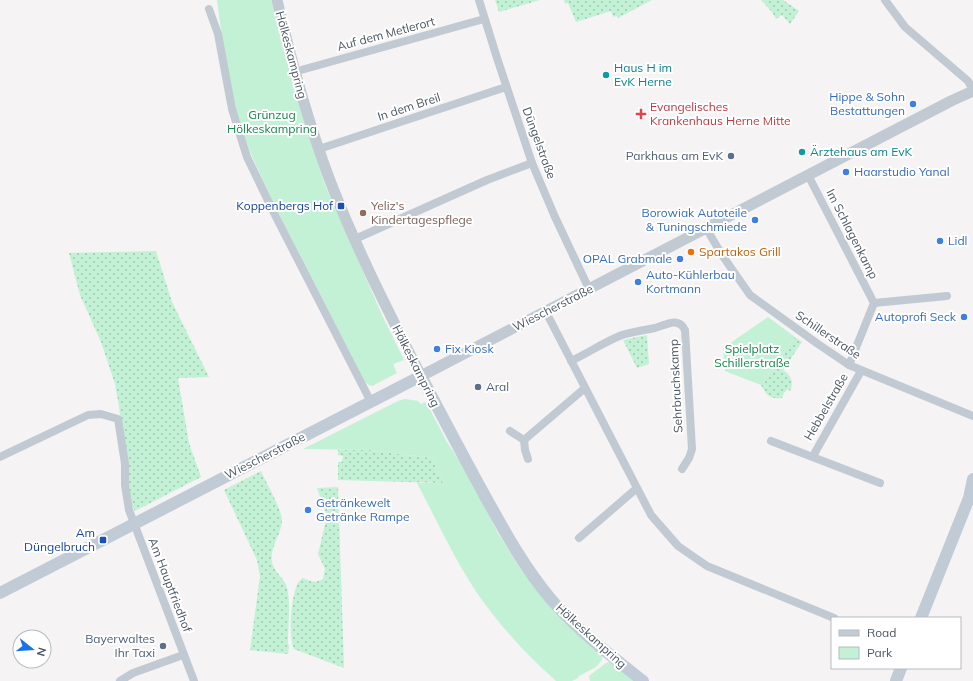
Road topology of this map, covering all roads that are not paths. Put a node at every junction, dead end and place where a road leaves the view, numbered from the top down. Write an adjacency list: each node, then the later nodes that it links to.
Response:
1 (277, 0): 6 (street, Hölkeskampring)
2 (479, 0): 5 (street, Düngelstraße)
3 (885, 0): 8 (street)
4 (210, 9): 23 (street)
5 (484, 19): 6 (street, Auf dem Metlerort); 7 (street, Düngelstraße)
6 (294, 72): 9 (street, Hölkeskampring)
7 (506, 87): 9 (street, In dem Breil); 10 (street, Düngelstraße)
8 (973, 90): 11 (street, Wiescherstraße)
9 (319, 149): 13 (street, Hölkeskampring)
10 (532, 163): 13 (street); 14 (street, Düngelstraße)
11 (808, 176): 12 (street, Wiescherstraße); 16 (street, Im Schlagenkamp)
12 (706, 228): 14 (street, Wiescherstraße); 19 (street, Schillerstraße)
13 (355, 239): 21 (street, Hölkeskampring)
14 (589, 289): 17 (street, Wiescherstraße)
15 (947, 296): 16 (street)
16 (874, 303): 19 (street)
17 (546, 312): 18 (street); 21 (street, Wiescherstraße)
18 (571, 361): 22 (street); 31 (street, Sehrbruchskamp)
19 (849, 365): 20 (street, Schillerstraße)
20 (862, 371): 24 (street, Schillerstraße); 28 (street, Hebbelstraße)
21 (421, 376): 23 (main road, Wiescherstraße); 45 (main road, Hölkeskampring)
22 (585, 388): 26 (street); 34 (street)
23 (371, 402): 36 (main road, Wiescherstraße)
24 (973, 416)
25 (510, 431): 26 (street)
26 (524, 440): 30 (street)
27 (771, 441): 28 (street, Hebbelstraße)
28 (813, 456): 33 (street, Hebbelstraße)
29 (0, 457): 36 (street)
30 (528, 459)
31 (682, 469)
32 (973, 479): 35 (main road)
33 (880, 483)
34 (637, 488): 37 (street); 39 (street)
35 (971, 494): 40 (main road)
36 (134, 524): 38 (main road, Wiescherstraße); 41 (street, Am Hauptfriedhof)
37 (579, 538)
38 (0, 594)
39 (832, 617)
40 (921, 617)
41 (183, 655): 43 (street); 44 (street, Am Hauptfriedhof)
42 (901, 669): 46 (main road)
43 (120, 681)
44 (194, 681)
45 (642, 681)
46 (896, 681)

